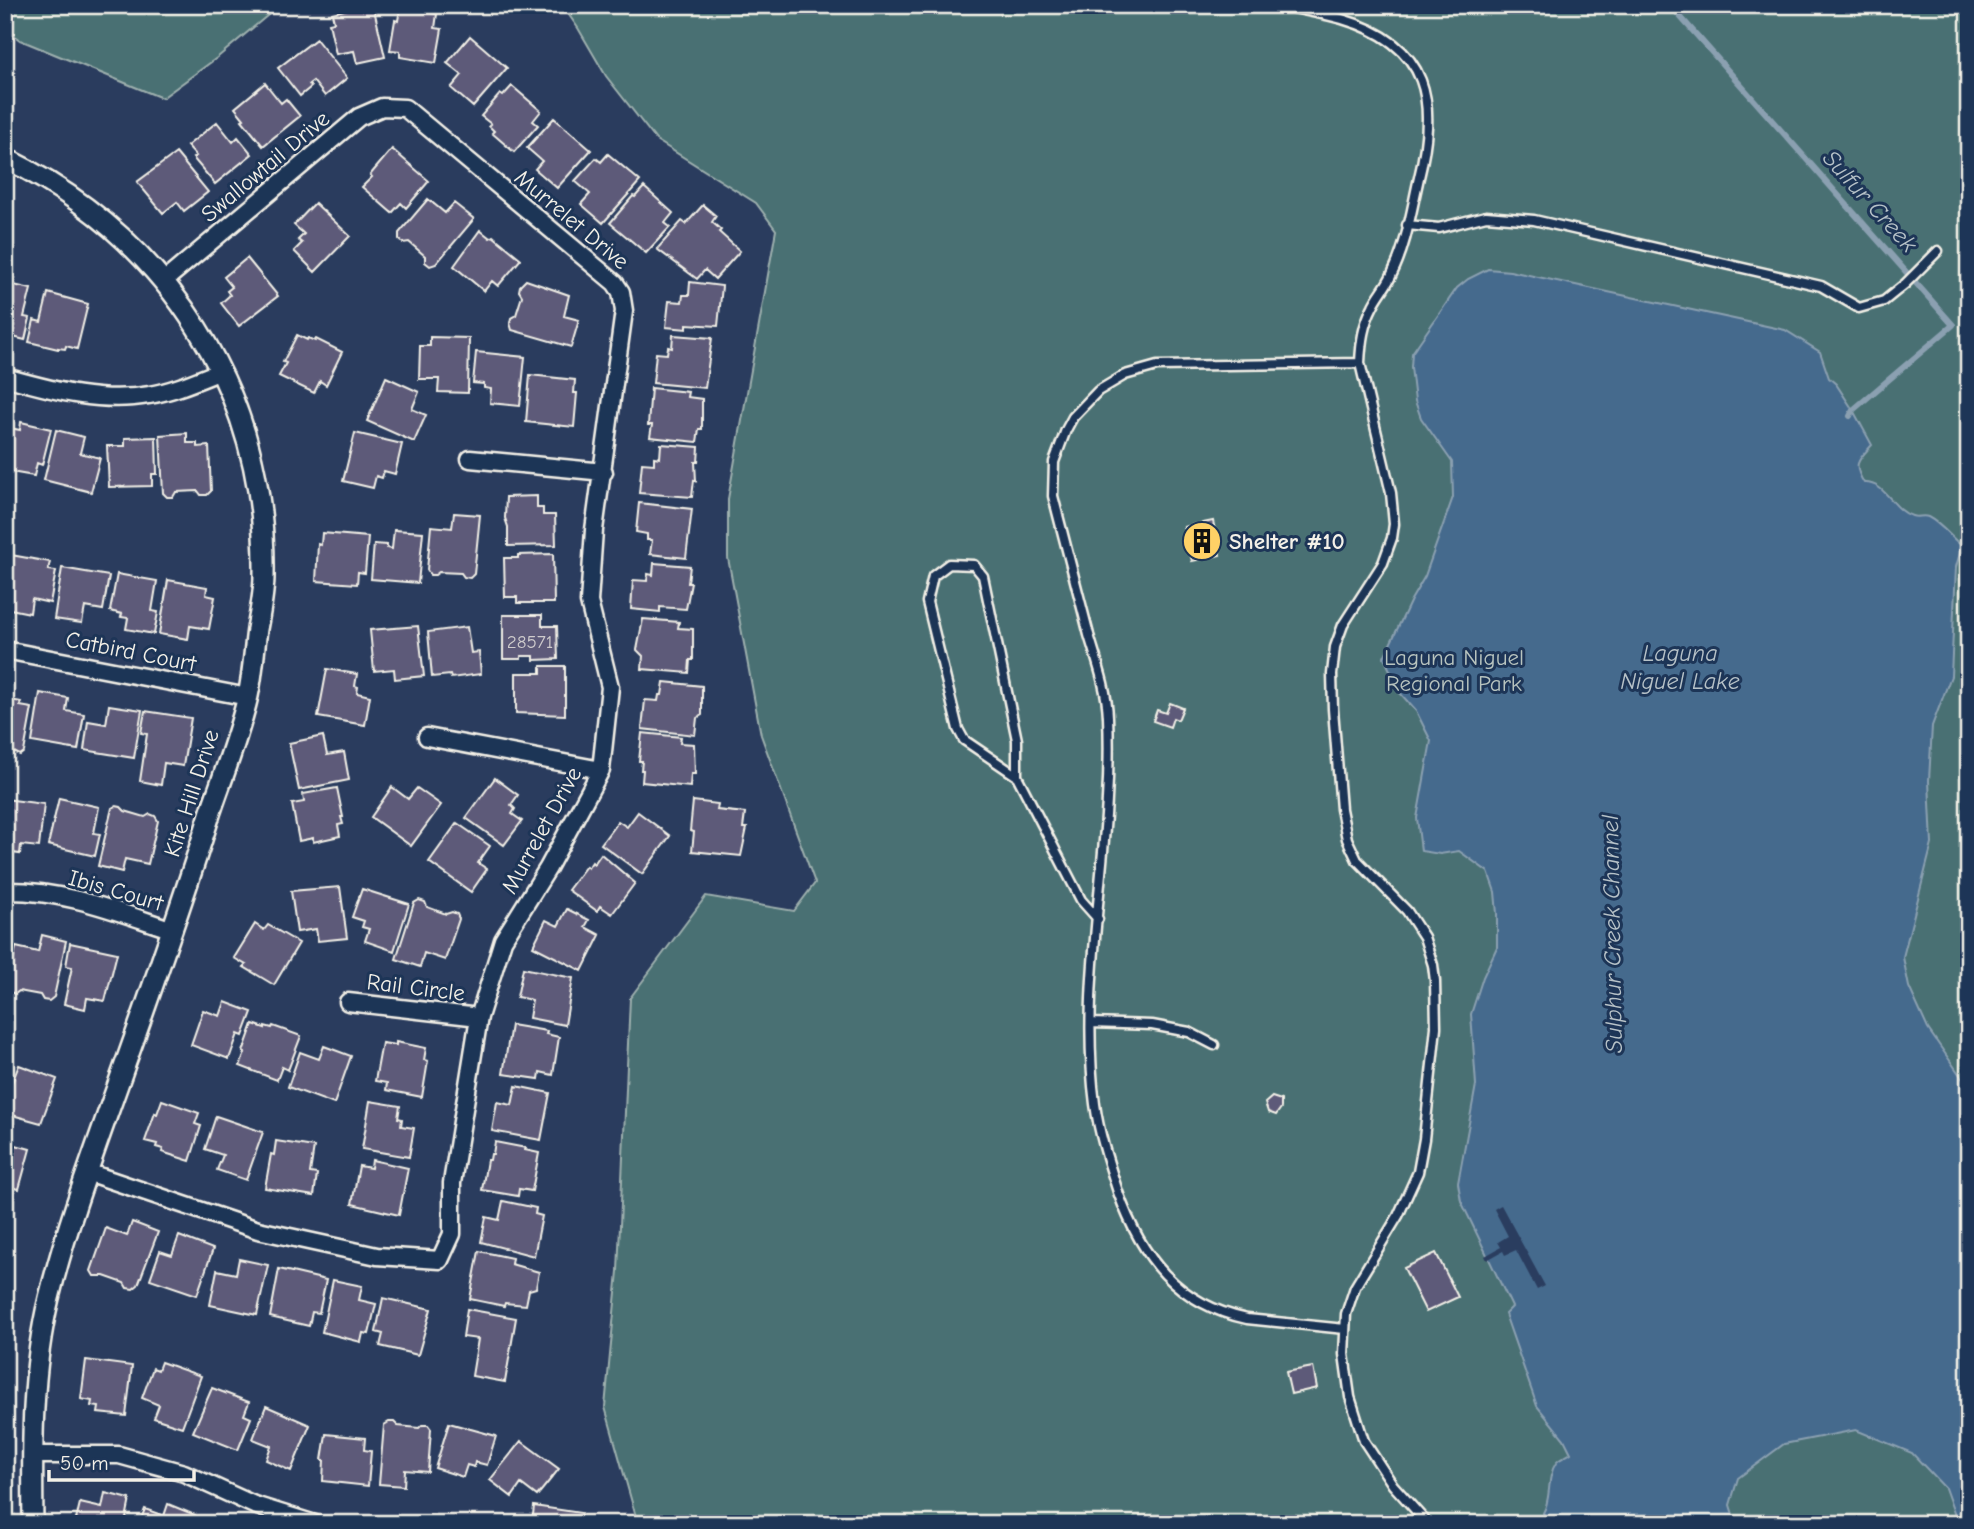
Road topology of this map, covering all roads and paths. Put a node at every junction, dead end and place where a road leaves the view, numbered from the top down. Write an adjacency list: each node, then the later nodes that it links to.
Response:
1 (1280, 5): 4 (lane)
2 (405, 108): 6 (street, Swallowtail Drive); 11 (street, Murrelet Drive)
3 (5, 158): 6 (street, Kite Hill Drive)
4 (1407, 225): 5 (lane); 7 (lane)
5 (1938, 251)
6 (164, 281): 8 (street, Kite Hill Drive)
7 (1360, 363): 18 (lane); 25 (lane)
8 (221, 371): 9 (street); 13 (street, Kite Hill Drive)
9 (5, 377)
10 (470, 459): 11 (street)
11 (604, 472): 15 (street, Murrelet Drive)
12 (5, 650): 13 (street, Catbird Court)
13 (248, 696): 19 (street, Kite Hill Drive)
14 (427, 737): 15 (street)
15 (601, 770): 21 (street, Murrelet Drive)
16 (1017, 776): 16 (lane); 18 (lane)
17 (5, 891): 19 (street, Ibis Court)
18 (1097, 919): 22 (lane)
19 (173, 930): 24 (street, Kite Hill Drive)
20 (348, 1002): 21 (street, Rail Circle)
21 (479, 1017): 24 (street, Murrelet Drive)
22 (1091, 1023): 23 (lane); 25 (lane)
23 (1214, 1045)
24 (87, 1172): 26 (street, Kite Hill Drive)
25 (1345, 1329): 29 (lane)
26 (32, 1455): 27 (street, Kite Hill Drive); 28 (street)
27 (33, 1524)
28 (315, 1524)
29 (1428, 1524)

